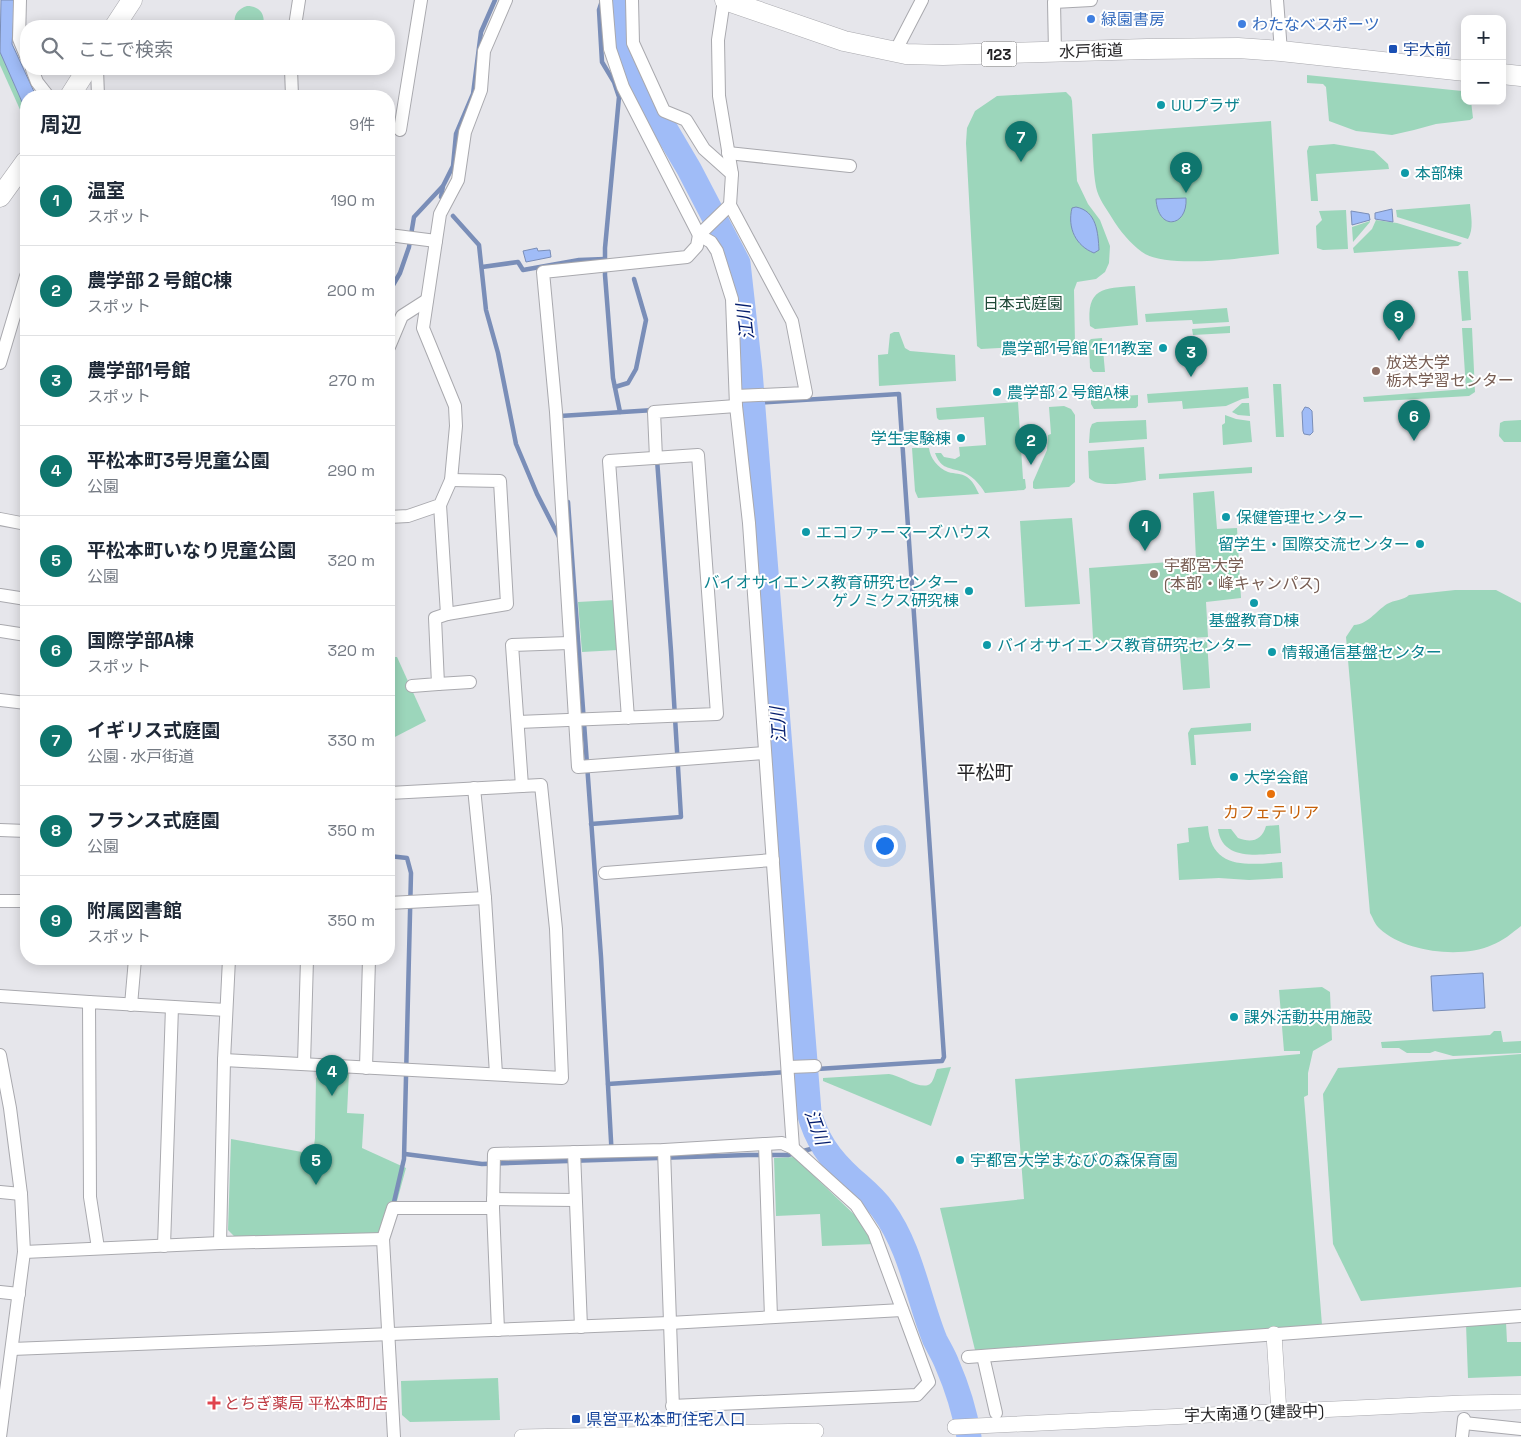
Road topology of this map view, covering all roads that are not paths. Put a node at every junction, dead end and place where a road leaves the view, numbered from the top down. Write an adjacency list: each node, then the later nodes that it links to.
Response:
1 (20, 0): 14 (street)
2 (132, 0): 12 (highway)
3 (299, 0): 13 (street)
4 (421, 0): 29 (street)
5 (506, 0): 38 (street)
6 (606, 0): 36 (street)
7 (632, 0): 33 (street)
8 (922, 0): 16 (street)
9 (1091, 0): 17 (street)
10 (1277, 0): 15 (street)
11 (731, 1): 16 (highway, 水戸街道 / 123); 30 (street)
12 (119, 20)
13 (297, 20)
14 (20, 41)
15 (1281, 51): 17 (highway, 水戸街道 / 123); 18 (highway, 水戸街道 / 123)
16 (895, 52): 17 (highway, 水戸街道 / 123)
17 (1055, 52)
18 (1461, 71)
19 (1506, 74): 24 (highway)
20 (34, 75): 25 (street)
21 (83, 75): 26 (highway)
22 (97, 75): 27 (street)
23 (291, 75): 28 (street)
24 (1521, 76)
25 (43, 90)
26 (74, 90)
27 (98, 90)
28 (292, 90)
29 (400, 130)
30 (728, 153): 31 (street); 33 (street)
31 (850, 166)
32 (20, 169): 34 (highway)
33 (732, 174): 35 (street)
34 (0, 197)
35 (730, 205): 36 (street); 43 (street)
36 (699, 235): 43 (street); 55 (street)
37 (395, 236): 38 (street)
38 (436, 241): 39 (street)
39 (427, 300): 41 (street); 45 (street)
40 (20, 313): 42 (street)
41 (395, 333)
42 (0, 363)
43 (736, 401): 44 (street); 64 (street)
44 (656, 458): 61 (street); 61 (street)
45 (451, 480): 46 (street); 52 (street)
46 (440, 505): 47 (street); 52 (street)
47 (395, 516)
48 (0, 519): 49 (street)
49 (20, 523)
50 (0, 595): 51 (street)
51 (20, 598)
52 (447, 614): 57 (street)
53 (0, 631): 54 (street)
54 (20, 634)
55 (569, 643): 62 (street); 63 (street)
56 (470, 682): 57 (street)
57 (438, 684): 58 (street)
58 (412, 686)
59 (0, 700): 60 (street)
60 (20, 702)
61 (628, 718): 62 (street)
62 (574, 720): 63 (street); 64 (street)
63 (518, 722): 65 (street)
64 (765, 753): 70 (street)
65 (522, 786): 66 (street); 91 (street)
66 (474, 788): 67 (street); 72 (street)
67 (395, 793)
68 (0, 830): 69 (street)
69 (20, 831)
70 (773, 860): 71 (street); 89 (street)
71 (605, 874)
72 (486, 898): 75 (street); 91 (street)
73 (0, 901): 74 (street)
74 (20, 901)
75 (395, 903)
76 (134, 965): 82 (street)
77 (229, 965): 84 (street)
78 (307, 965): 87 (street)
79 (369, 965): 90 (street)
80 (0, 996): 81 (street)
81 (89, 1002): 82 (street); 103 (street)
82 (131, 1004): 83 (street)
83 (172, 1007): 84 (street); 102 (street)
84 (226, 1010): 86 (street)
85 (0, 1055): 97 (street)
86 (224, 1060): 87 (street); 101 (street)
87 (304, 1064): 90 (street)
88 (815, 1066): 89 (street)
89 (789, 1067): 93 (street)
90 (366, 1068): 91 (street)
91 (496, 1074)
92 (765, 1144): 93 (street); 94 (street); 109 (street)
93 (793, 1148): 107 (street)
94 (664, 1150): 95 (street); 110 (street)
95 (574, 1152): 98 (street); 99 (street)
96 (0, 1192): 97 (street)
97 (21, 1194): 104 (street)
98 (575, 1200): 99 (street); 111 (street)
99 (493, 1203): 100 (street); 112 (street)
100 (383, 1239): 101 (street); 114 (street)
101 (220, 1243): 102 (street)
102 (164, 1246): 103 (street)
103 (98, 1248): 104 (street)
104 (24, 1252): 106 (street)
105 (0, 1292): 106 (street)
106 (19, 1294): 115 (street)
107 (902, 1310): 109 (street); 120 (street)
108 (1521, 1316): 113 (street)
109 (771, 1318): 110 (street)
110 (669, 1323): 111 (street); 120 (street)
111 (581, 1327): 112 (street)
112 (498, 1330): 114 (street)
113 (1274, 1334): 116 (street); 122 (street)
114 (387, 1335): 115 (street); 128 (street)
115 (12, 1349): 118 (street)
116 (983, 1356): 117 (street); 121 (street)
117 (968, 1357)
118 (3, 1394): 127 (street)
119 (1521, 1402): 122 (street, 宇大南通り(建設中))
120 (672, 1406): 126 (street)
121 (996, 1413)
122 (1279, 1413): 123 (street, 宇大南通り(建設中))
123 (955, 1428)
124 (1521, 1428): 130 (street)
125 (816, 1431): 126 (street)
126 (674, 1436): 129 (street)
127 (0, 1437)
128 (394, 1437)
129 (522, 1437)
130 (1462, 1437)

